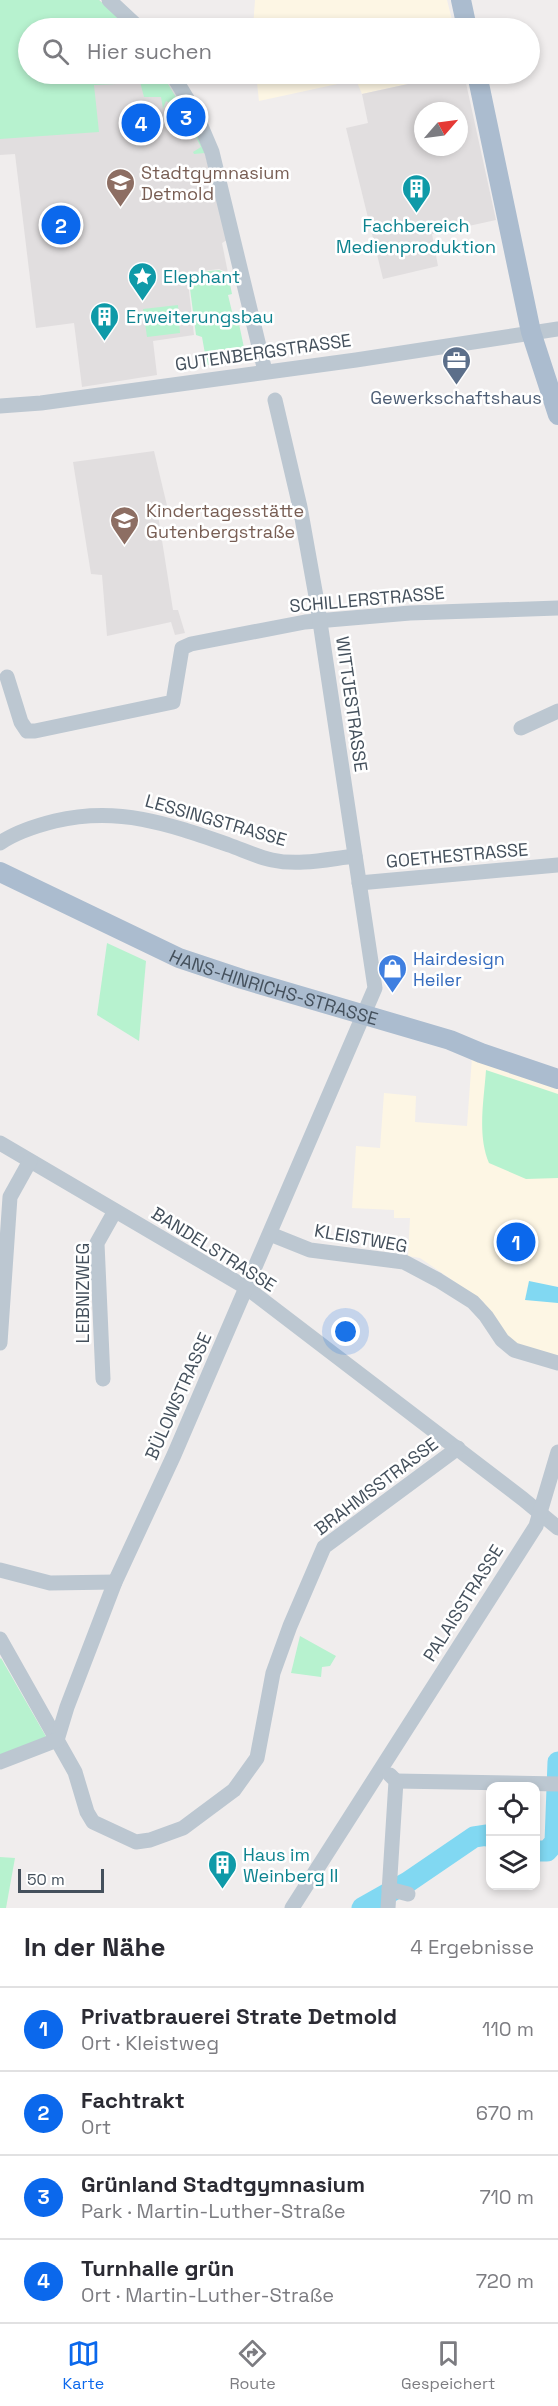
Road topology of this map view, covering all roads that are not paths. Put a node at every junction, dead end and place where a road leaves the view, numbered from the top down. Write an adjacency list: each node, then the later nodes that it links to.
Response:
1 (109, 0): 3 (street)
2 (460, 0): 4 (main road)
3 (128, 18)
4 (464, 18)
5 (178, 84): 9 (street)
6 (479, 84): 8 (main road)
7 (558, 329): 8 (street, GUTENBERGSTRASSE)
8 (531, 332): 9 (street, GUTENBERGSTRASSE); 12 (main road)
9 (265, 371): 11 (street, GUTENBERGSTRASSE)
10 (275, 400): 14 (street, WITTJESTRASSE)
11 (0, 406)
12 (558, 416)
13 (558, 608): 14 (street, SCHILLERSTRASSE)
14 (320, 620): 15 (street, SCHILLERSTRASSE); 19 (street, WITTJESTRASSE)
15 (7, 677)
16 (558, 711): 17 (street)
17 (521, 728)
18 (0, 843): 19 (street, LESSINGSTRASSE)
19 (355, 856): 22 (street, WITTJESTRASSE)
20 (558, 866): 22 (street, GOETHESTRASSE)
21 (0, 872): 23 (main road, HANS-HINRICHS-STRASSE)
22 (360, 883): 23 (street, WITTJESTRASSE)
23 (366, 1014): 24 (main road, HANS-HINRICHS-STRASSE); 28 (street, BÜLOWSTRASSE)
24 (558, 1079)
25 (0, 1143): 26 (street, BANDELSTRASSE)
26 (30, 1161): 27 (street, BANDELSTRASSE); 30 (street)
27 (115, 1211): 29 (street, BANDELSTRASSE); 32 (street, LEIBNIZWEG)
28 (270, 1234): 29 (street, BÜLOWSTRASSE); 31 (street, KLEISTWEG)
29 (247, 1288): 33 (street, BANDELSTRASSE); 38 (street, BÜLOWSTRASSE)
30 (0, 1343)
31 (558, 1363)
32 (103, 1379)
33 (458, 1448): 35 (street, BANDELSTRASSE); 40 (street, BRAHMSSTRASSE)
34 (558, 1452): 35 (street, PALAISSTRASSE)
35 (540, 1514): 36 (street, BANDELSTRASSE); 42 (street, PALAISSTRASSE)
36 (558, 1528)
37 (0, 1570): 38 (street)
38 (115, 1582): 40 (street, BÜLOWSTRASSE)
39 (0, 1639): 40 (street, BRAHMSSTRASSE)
40 (57, 1740): 41 (street)
41 (0, 1762)
42 (383, 1767): 43 (street); 47 (street, PALAISSTRASSE)
43 (396, 1781): 44 (street); 45 (street)
44 (552, 1784)
45 (389, 1893): 46 (street)
46 (408, 1894)
47 (292, 1908)

